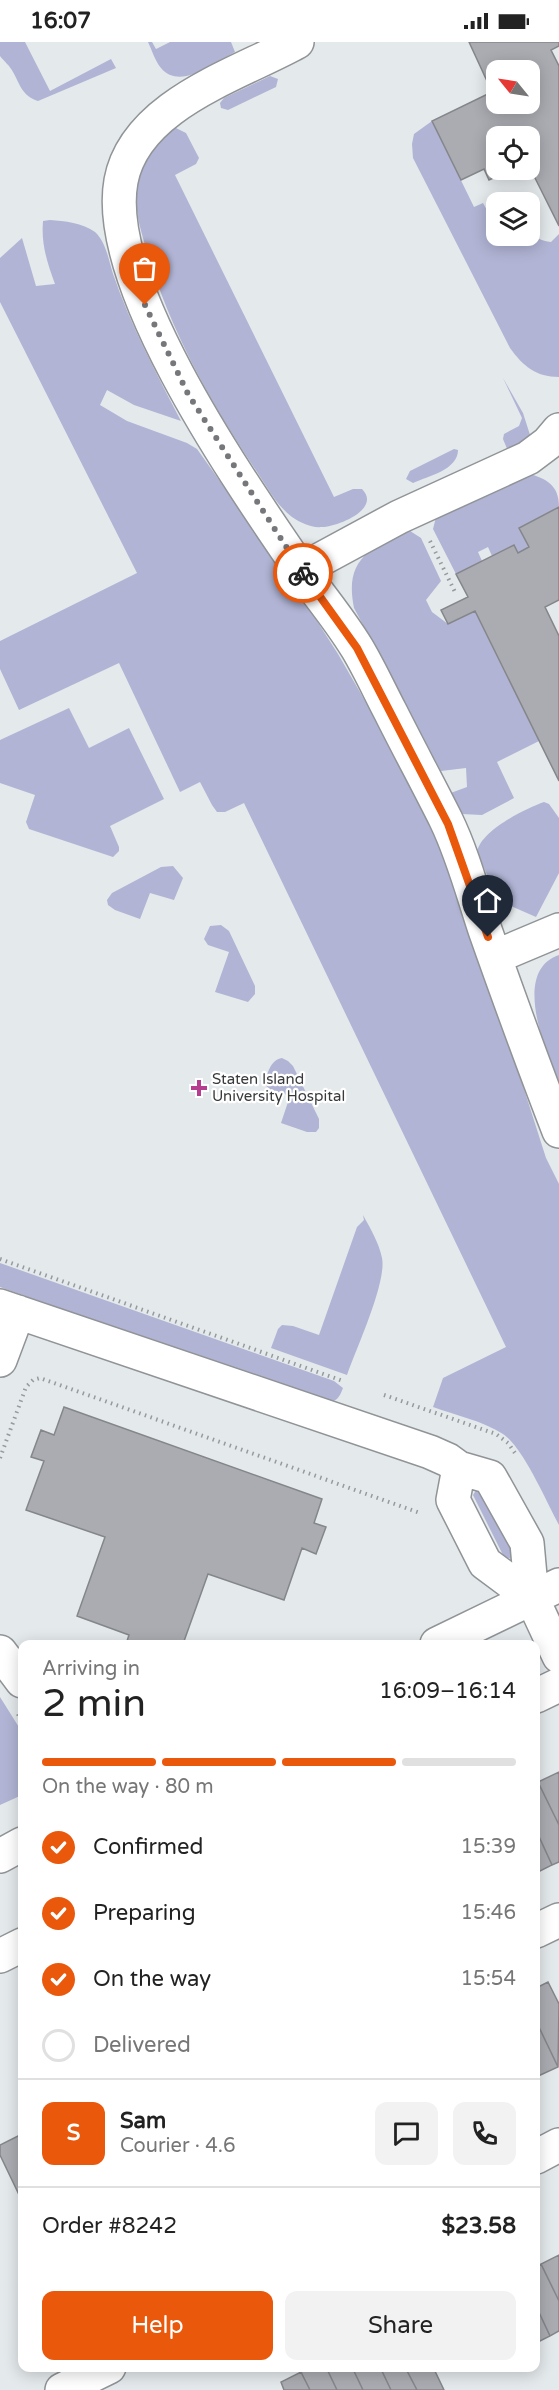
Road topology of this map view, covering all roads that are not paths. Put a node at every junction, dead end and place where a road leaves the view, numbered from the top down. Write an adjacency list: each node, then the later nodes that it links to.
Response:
1 (297, 42): 3 (street)
2 (559, 430): 3 (street)
3 (301, 570): 5 (street)
4 (559, 930): 5 (street)
5 (495, 957): 6 (street)
6 (559, 1131)
7 (9, 1309): 8 (street); 9 (street)
8 (0, 1360)
9 (459, 1468): 10 (street); 10 (street)
10 (546, 1592): 11 (street); 13 (street)
11 (445, 1640)
12 (0, 1652): 14 (street)
13 (559, 1656)
14 (18, 1676)
15 (559, 1685): 16 (street)
16 (540, 1694)
17 (18, 1846): 18 (street)
18 (0, 1856)
19 (559, 1920): 20 (street)
20 (540, 1929)
21 (18, 1947): 22 (street)
22 (0, 1956)
23 (559, 2145): 24 (street)
24 (540, 2155)
25 (99, 2372): 26 (street)
26 (62, 2390)

